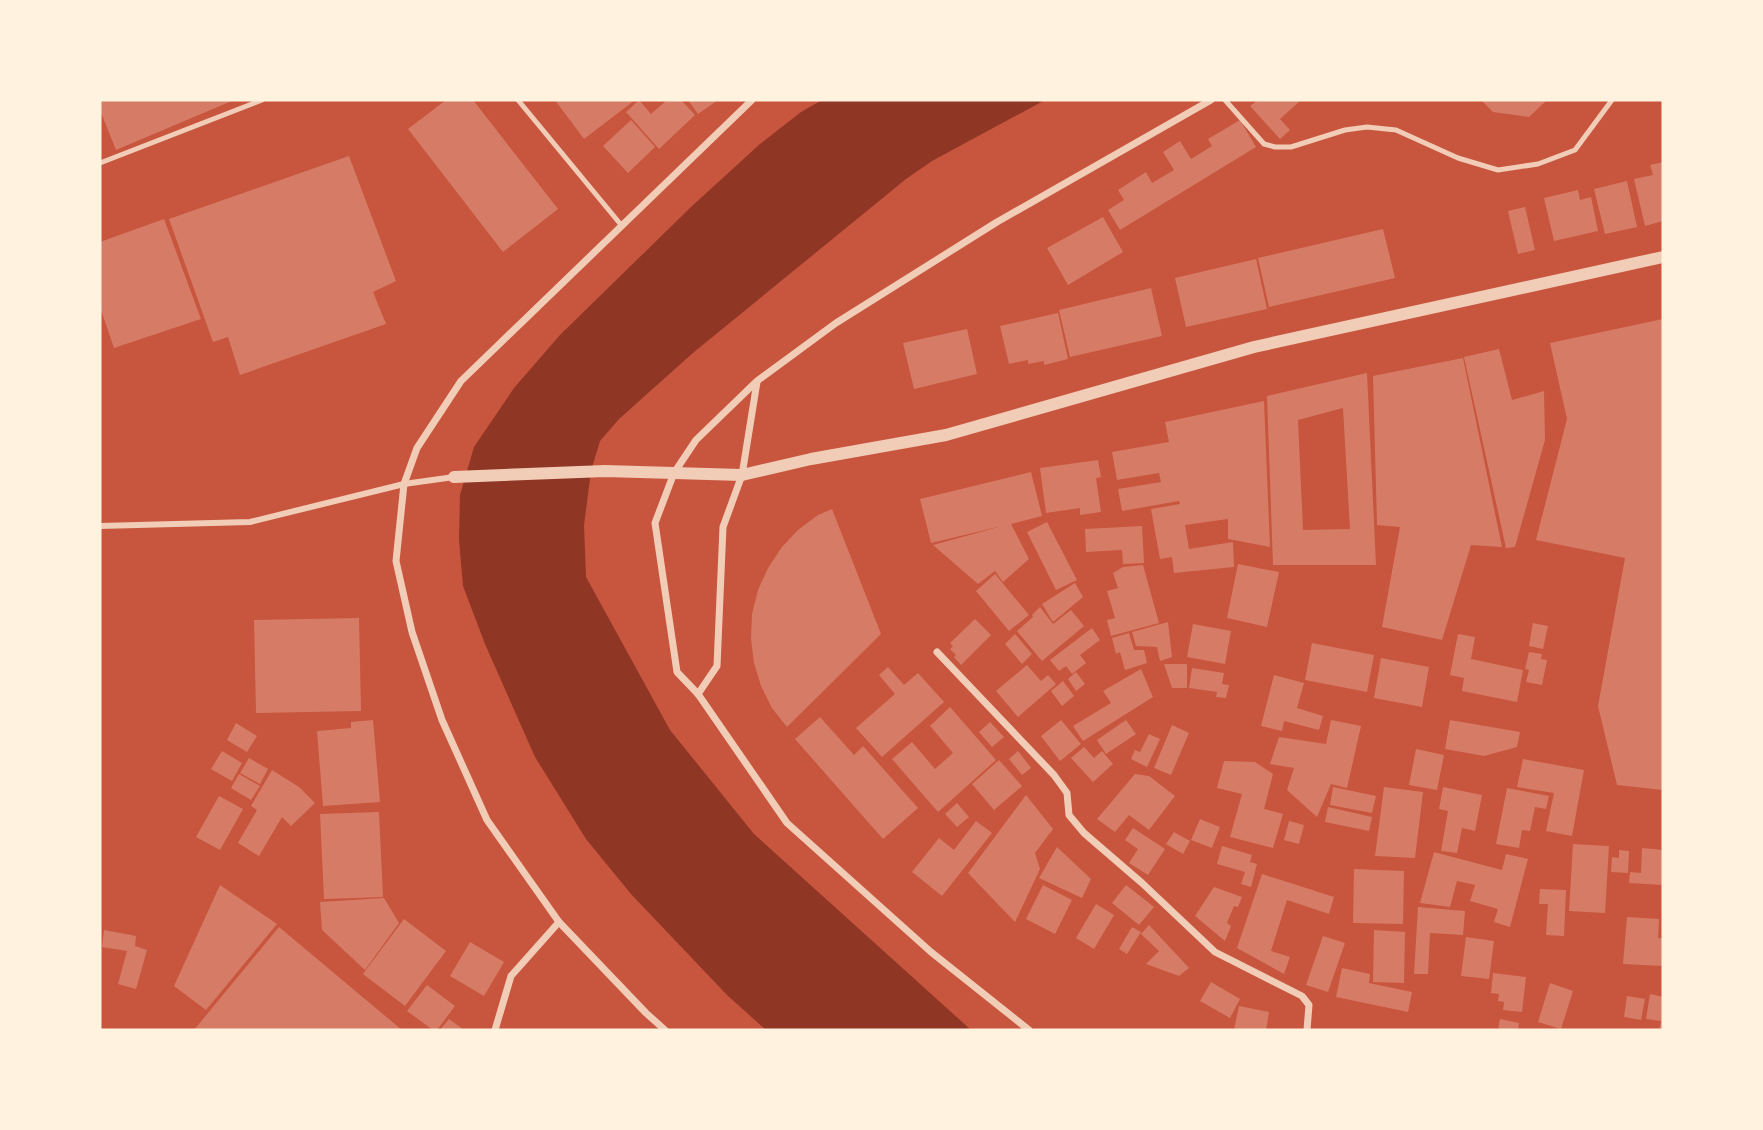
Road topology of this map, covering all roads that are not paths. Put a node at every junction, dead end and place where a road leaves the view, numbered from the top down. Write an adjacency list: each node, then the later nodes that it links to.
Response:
1 (262, 100): 7 (lane)
2 (518, 100): 8 (lane)
3 (752, 100): 8 (street)
4 (1211, 100): 10 (street)
5 (1225, 100): 6 (lane)
6 (1612, 100)
7 (100, 163)
8 (622, 226): 14 (street)
9 (1663, 257): 12 (street)
10 (757, 381): 11 (street); 12 (street)
11 (674, 473): 12 (street); 13 (street); 17 (street)
12 (742, 475): 17 (street)
13 (454, 477): 14 (street)
14 (404, 484): 15 (street); 18 (street)
15 (100, 526)
16 (937, 652): 22 (street)
17 (698, 694): 21 (street)
18 (559, 922): 19 (street); 20 (street)
19 (495, 1030)
20 (665, 1030)
21 (1029, 1030)
22 (1307, 1030)

